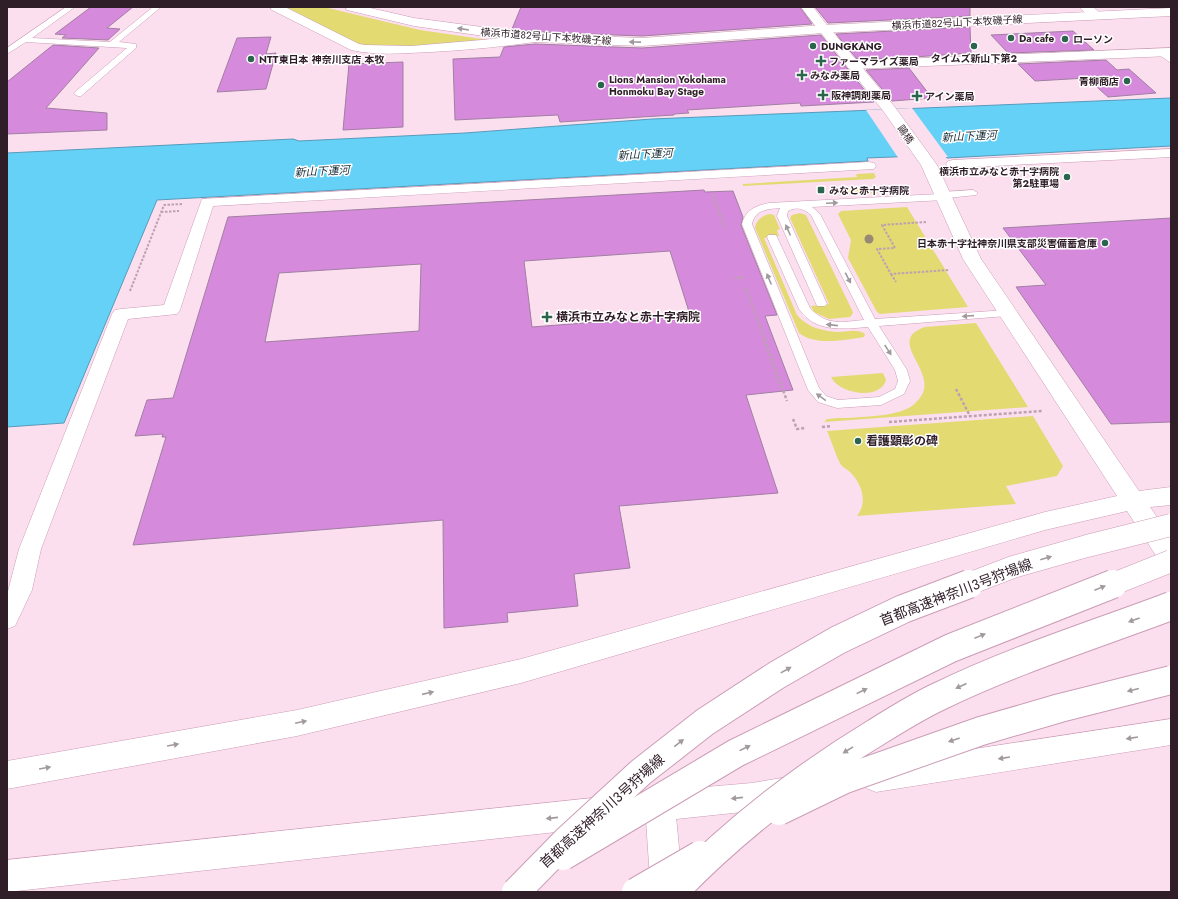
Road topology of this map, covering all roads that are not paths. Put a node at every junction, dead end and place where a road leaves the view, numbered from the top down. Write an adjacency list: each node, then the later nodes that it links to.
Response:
1 (71, 7): 13 (lane)
2 (157, 7): 14 (lane)
3 (276, 7): 12 (main road)
4 (351, 7): 12 (main road, 横浜市道82号山下本牧磯子線, one-way to 4)
5 (399, 7): 11 (main road, 横浜市道82号山下本牧磯子線)
6 (808, 7): 10 (main road, 鷗橋)
7 (1086, 7): 9 (main road)
8 (1171, 12): 9 (main road, 横浜市道82号山下本牧磯子線)
9 (1096, 15): 10 (main road, 横浜市道82号山下本牧磯子線)
10 (824, 28): 11 (main road, 横浜市道82号山下本牧磯子線); 18 (main road, 鷗橋)
11 (743, 34): 12 (main road, 横浜市道82号山下本牧磯子線, one-way to 12)
12 (536, 38)
13 (24, 40): 14 (lane); 15 (lane)
14 (112, 44): 19 (lane)
15 (10, 47): 16 (lane)
16 (7, 52)
17 (1168, 55): 18 (main road)
18 (853, 65): 24 (main road, 鷗橋)
19 (78, 94)
20 (1171, 153): 21 (street)
21 (953, 164)
22 (869, 166): 37 (street)
23 (970, 189): 24 (lane)
24 (942, 193): 25 (lane, one-way to 24); 28 (main road, 鷗橋)
25 (793, 204): 27 (lane, one-way to 25); 29 (lane, one-way to 29); 29 (lane, one-way to 25)
26 (772, 237): 29 (lane, one-way to 26)
27 (821, 304)
28 (1007, 313): 29 (lane, one-way to 29); 31 (main road, 鷗橋)
29 (871, 323)
30 (1171, 496): 31 (main road)
31 (1132, 501): 35 (main road, 鷗橋); 40 (main road, one-way to 31)
32 (1171, 525): 34 (main road, 首都高速神奈川3号狩場線, bridge)
33 (1171, 533): 34 (main road, bridge)
34 (1087, 546): 44 (main road, 首都高速神奈川3号狩場線, one-way to 34, bridge)
35 (1171, 560): 43 (main road, one-way to 35, bridge)
36 (1171, 606): 47 (main road, one-way to 47, bridge)
37 (7, 619)
38 (1171, 680): 45 (main road, one-way to 45, bridge)
39 (1171, 732): 41 (main road, one-way to 41)
40 (7, 775)
41 (660, 806): 42 (main road, one-way to 42); 46 (main road)
42 (7, 876)
43 (508, 892)
44 (516, 892)
45 (636, 892)
46 (664, 892)
47 (674, 892)

